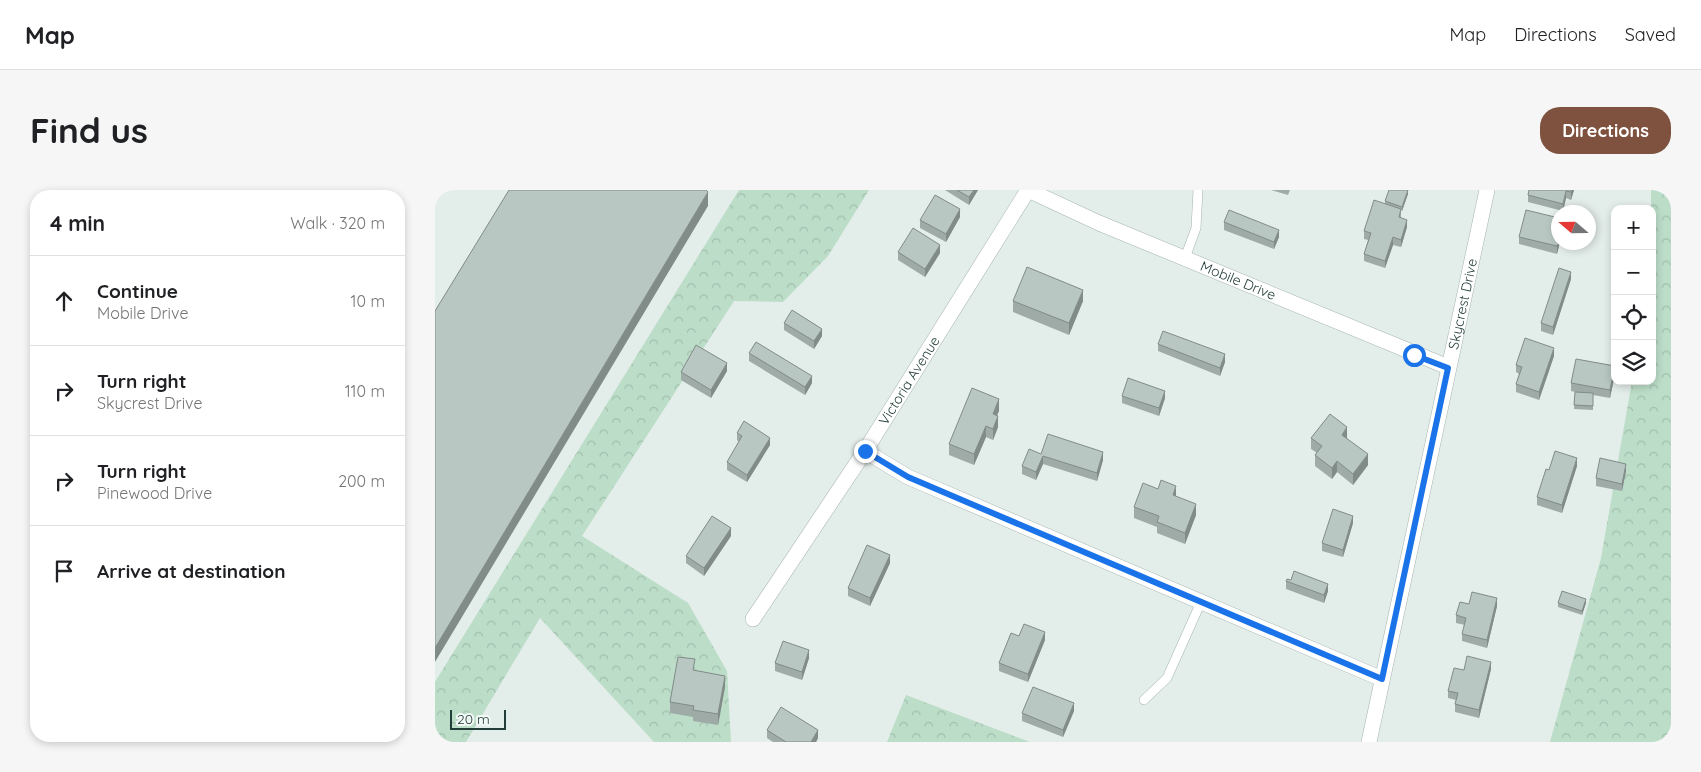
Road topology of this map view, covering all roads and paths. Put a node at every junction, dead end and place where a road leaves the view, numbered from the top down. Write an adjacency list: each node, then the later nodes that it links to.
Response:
1 (1028, 190): 4 (street, Mobile Drive); 6 (street, Victoria Avenue)
2 (1199, 190): 4 (lane)
3 (1487, 190): 5 (street, Skycrest Drive)
4 (1185, 258): 5 (street, Mobile Drive)
5 (1448, 368): 9 (street, Skycrest Drive)
6 (865, 451): 7 (street); 8 (street, Victoria Avenue)
7 (1201, 602): 9 (street); 10 (lane)
8 (753, 619)
9 (1382, 679): 11 (street, Skycrest Drive)
10 (1144, 700)
11 (1369, 742)

